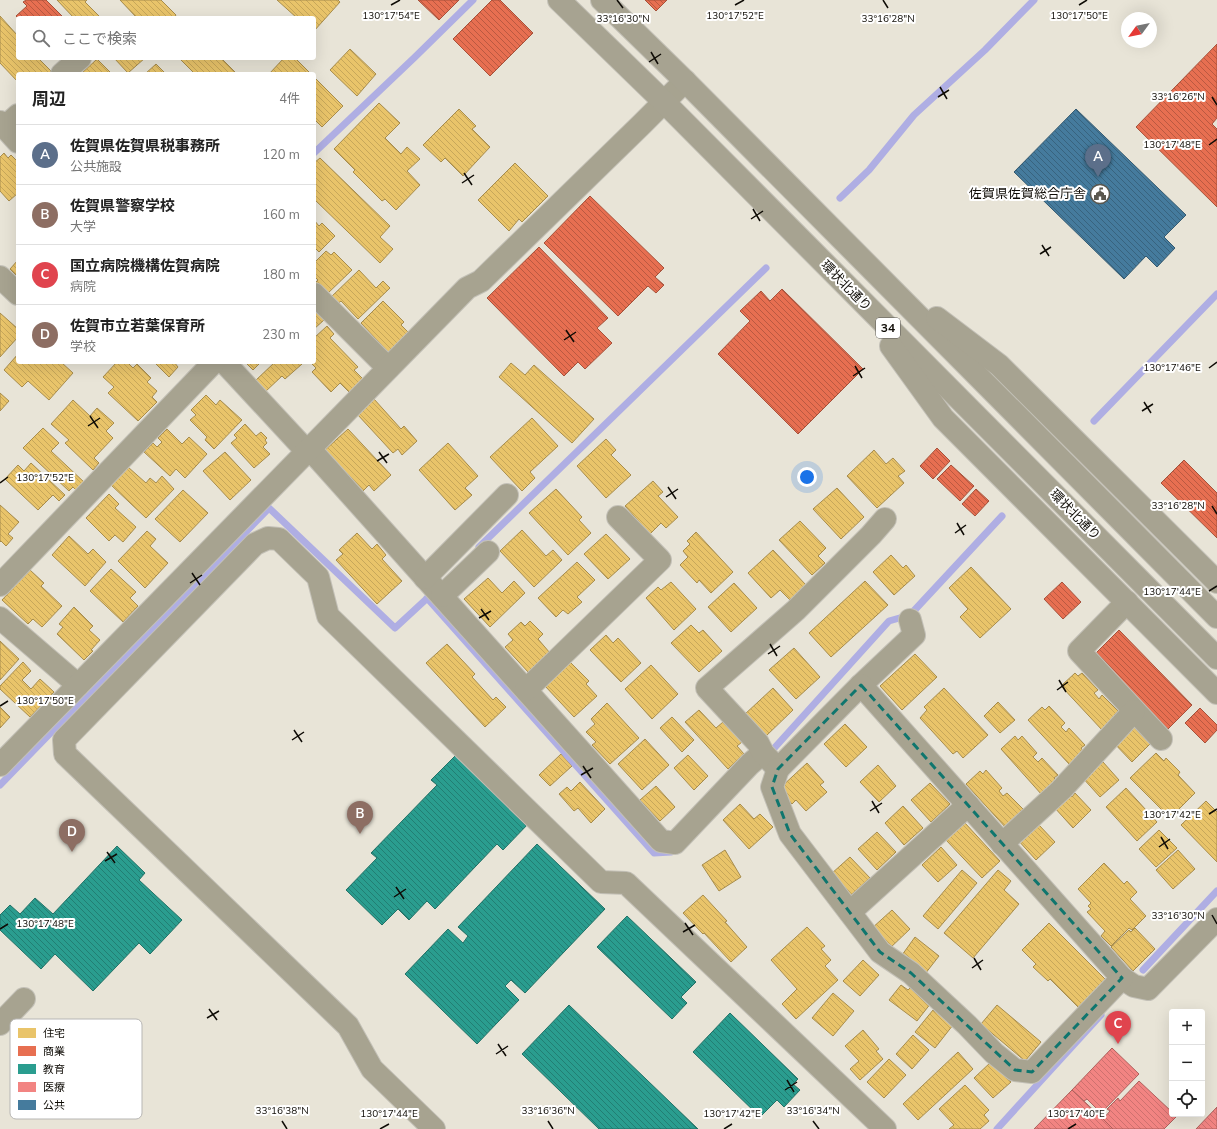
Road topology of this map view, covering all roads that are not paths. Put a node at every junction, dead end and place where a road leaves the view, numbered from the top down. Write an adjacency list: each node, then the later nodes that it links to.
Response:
1 (559, 0): 6 (highway, 環状北通り / 34)
2 (602, 0): 5 (highway, 34)
3 (78, 60): 4 (street)
4 (64, 72)
5 (685, 81): 6 (street); 7 (highway, 34)
6 (664, 102): 9 (highway, 環状北通り / 34); 14 (street)
7 (873, 270): 20 (highway); 24 (highway, 34)
8 (0, 277): 10 (street)
9 (850, 290): 23 (highway); 27 (highway, 環状北通り / 34)
10 (16, 292)
11 (316, 296): 14 (street)
12 (212, 364): 21 (street)
13 (226, 364): 15 (street)
14 (388, 368): 15 (street)
15 (308, 450): 22 (street); 28 (street)
16 (508, 495): 22 (street)
17 (618, 517): 30 (street)
18 (885, 519): 34 (street)
19 (488, 552): 22 (street)
20 (1217, 582)
21 (0, 585)
22 (432, 585): 30 (street)
23 (1127, 602): 31 (highway); 32 (street)
24 (1217, 617)
25 (0, 618): 28 (street)
26 (910, 620): 29 (street)
27 (1217, 658)
28 (78, 685): 35 (street)
29 (862, 685): 34 (street); 36 (street)
30 (526, 690): 34 (street)
31 (1217, 693)
32 (1134, 711): 33 (street); 37 (street)
33 (1161, 740)
34 (771, 762): 38 (street)
35 (0, 766)
36 (968, 805): 37 (street); 38 (street)
37 (1002, 844): 40 (street)
38 (850, 912): 40 (street)
39 (1217, 919): 40 (street)
40 (1122, 978)
41 (24, 999): 42 (street)
42 (0, 1024)
43 (434, 1129): 44 (street)
44 (885, 1129)

